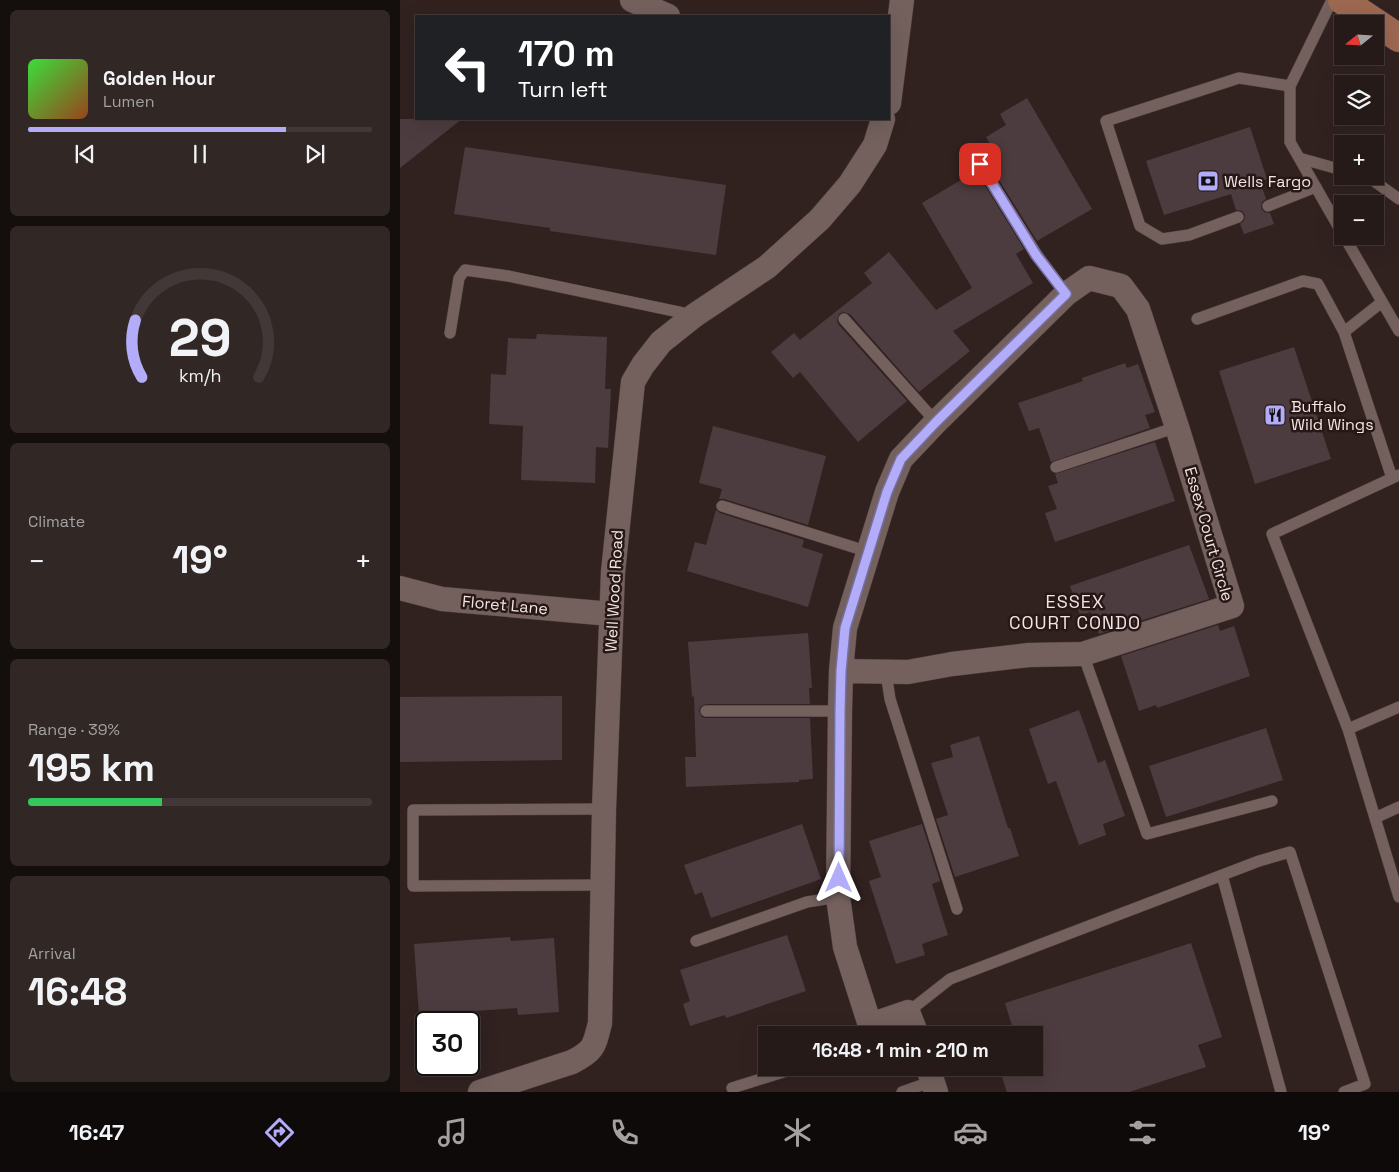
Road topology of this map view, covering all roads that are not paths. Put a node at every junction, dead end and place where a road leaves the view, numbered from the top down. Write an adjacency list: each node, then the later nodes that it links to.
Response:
1 (902, 0): 7 (street)
2 (1332, 0): 8 (lane)
3 (1342, 0): 6 (main road)
4 (636, 1): 5 (street)
5 (666, 15)
6 (1399, 38)
7 (892, 56): 9 (street)
8 (1290, 86): 11 (lane); 18 (lane)
9 (890, 87)
10 (884, 120): 23 (street, Well Wood Road)
11 (1299, 158): 13 (lane); 15 (lane)
12 (980, 164): 21 (lane)
13 (1334, 168)
14 (1380, 185): 16 (lane)
15 (1316, 187): 17 (lane); 19 (lane)
16 (1399, 199)
17 (1268, 206)
18 (1238, 217)
19 (1334, 219)
20 (1349, 245): 22 (lane)
21 (1066, 294): 29 (street); 30 (street, Essex Court Circle)
22 (1382, 302): 26 (lane); 27 (lane)
23 (695, 315): 28 (lane); 36 (street, Well Wood Road)
24 (844, 319): 29 (lane)
25 (1197, 319): 27 (lane)
26 (1399, 331)
27 (1344, 332): 32 (lane)
28 (450, 333)
29 (936, 422): 34 (street)
30 (1177, 427): 31 (lane); 37 (street, Essex Court Circle)
31 (1056, 467)
32 (1396, 476): 43 (lane)
33 (722, 506): 34 (lane)
34 (868, 552): 38 (street)
35 (400, 588): 36 (street, Floret Lane)
36 (612, 614): 46 (street, Well Wood Road)
37 (1083, 654): 39 (street, Essex Court Circle); 44 (lane)
38 (841, 671): 39 (street, Essex Court Circle); 42 (street)
39 (886, 673): 52 (lane)
40 (1399, 707): 43 (lane)
41 (706, 711): 42 (lane)
42 (840, 711): 50 (street)
43 (1348, 729): 47 (lane)
44 (1272, 801)
45 (1399, 807): 47 (lane)
46 (604, 809): 49 (street, Well Wood Road); 49 (lane)
47 (1375, 818): 51 (lane)
48 (1222, 875): 54 (lane); 63 (lane); 64 (lane)
49 (603, 886): 61 (street, Well Wood Road)
50 (838, 897): 53 (lane); 55 (street)
51 (1399, 897)
52 (957, 909)
53 (696, 941)
54 (908, 1012): 56 (street); 57 (street)
55 (867, 1026)
56 (877, 1026)
57 (913, 1026)
58 (770, 1076): 60 (lane)
59 (932, 1080): 62 (lane)
60 (732, 1088)
61 (480, 1092)
62 (902, 1092)
63 (1281, 1092)
64 (1344, 1092)

